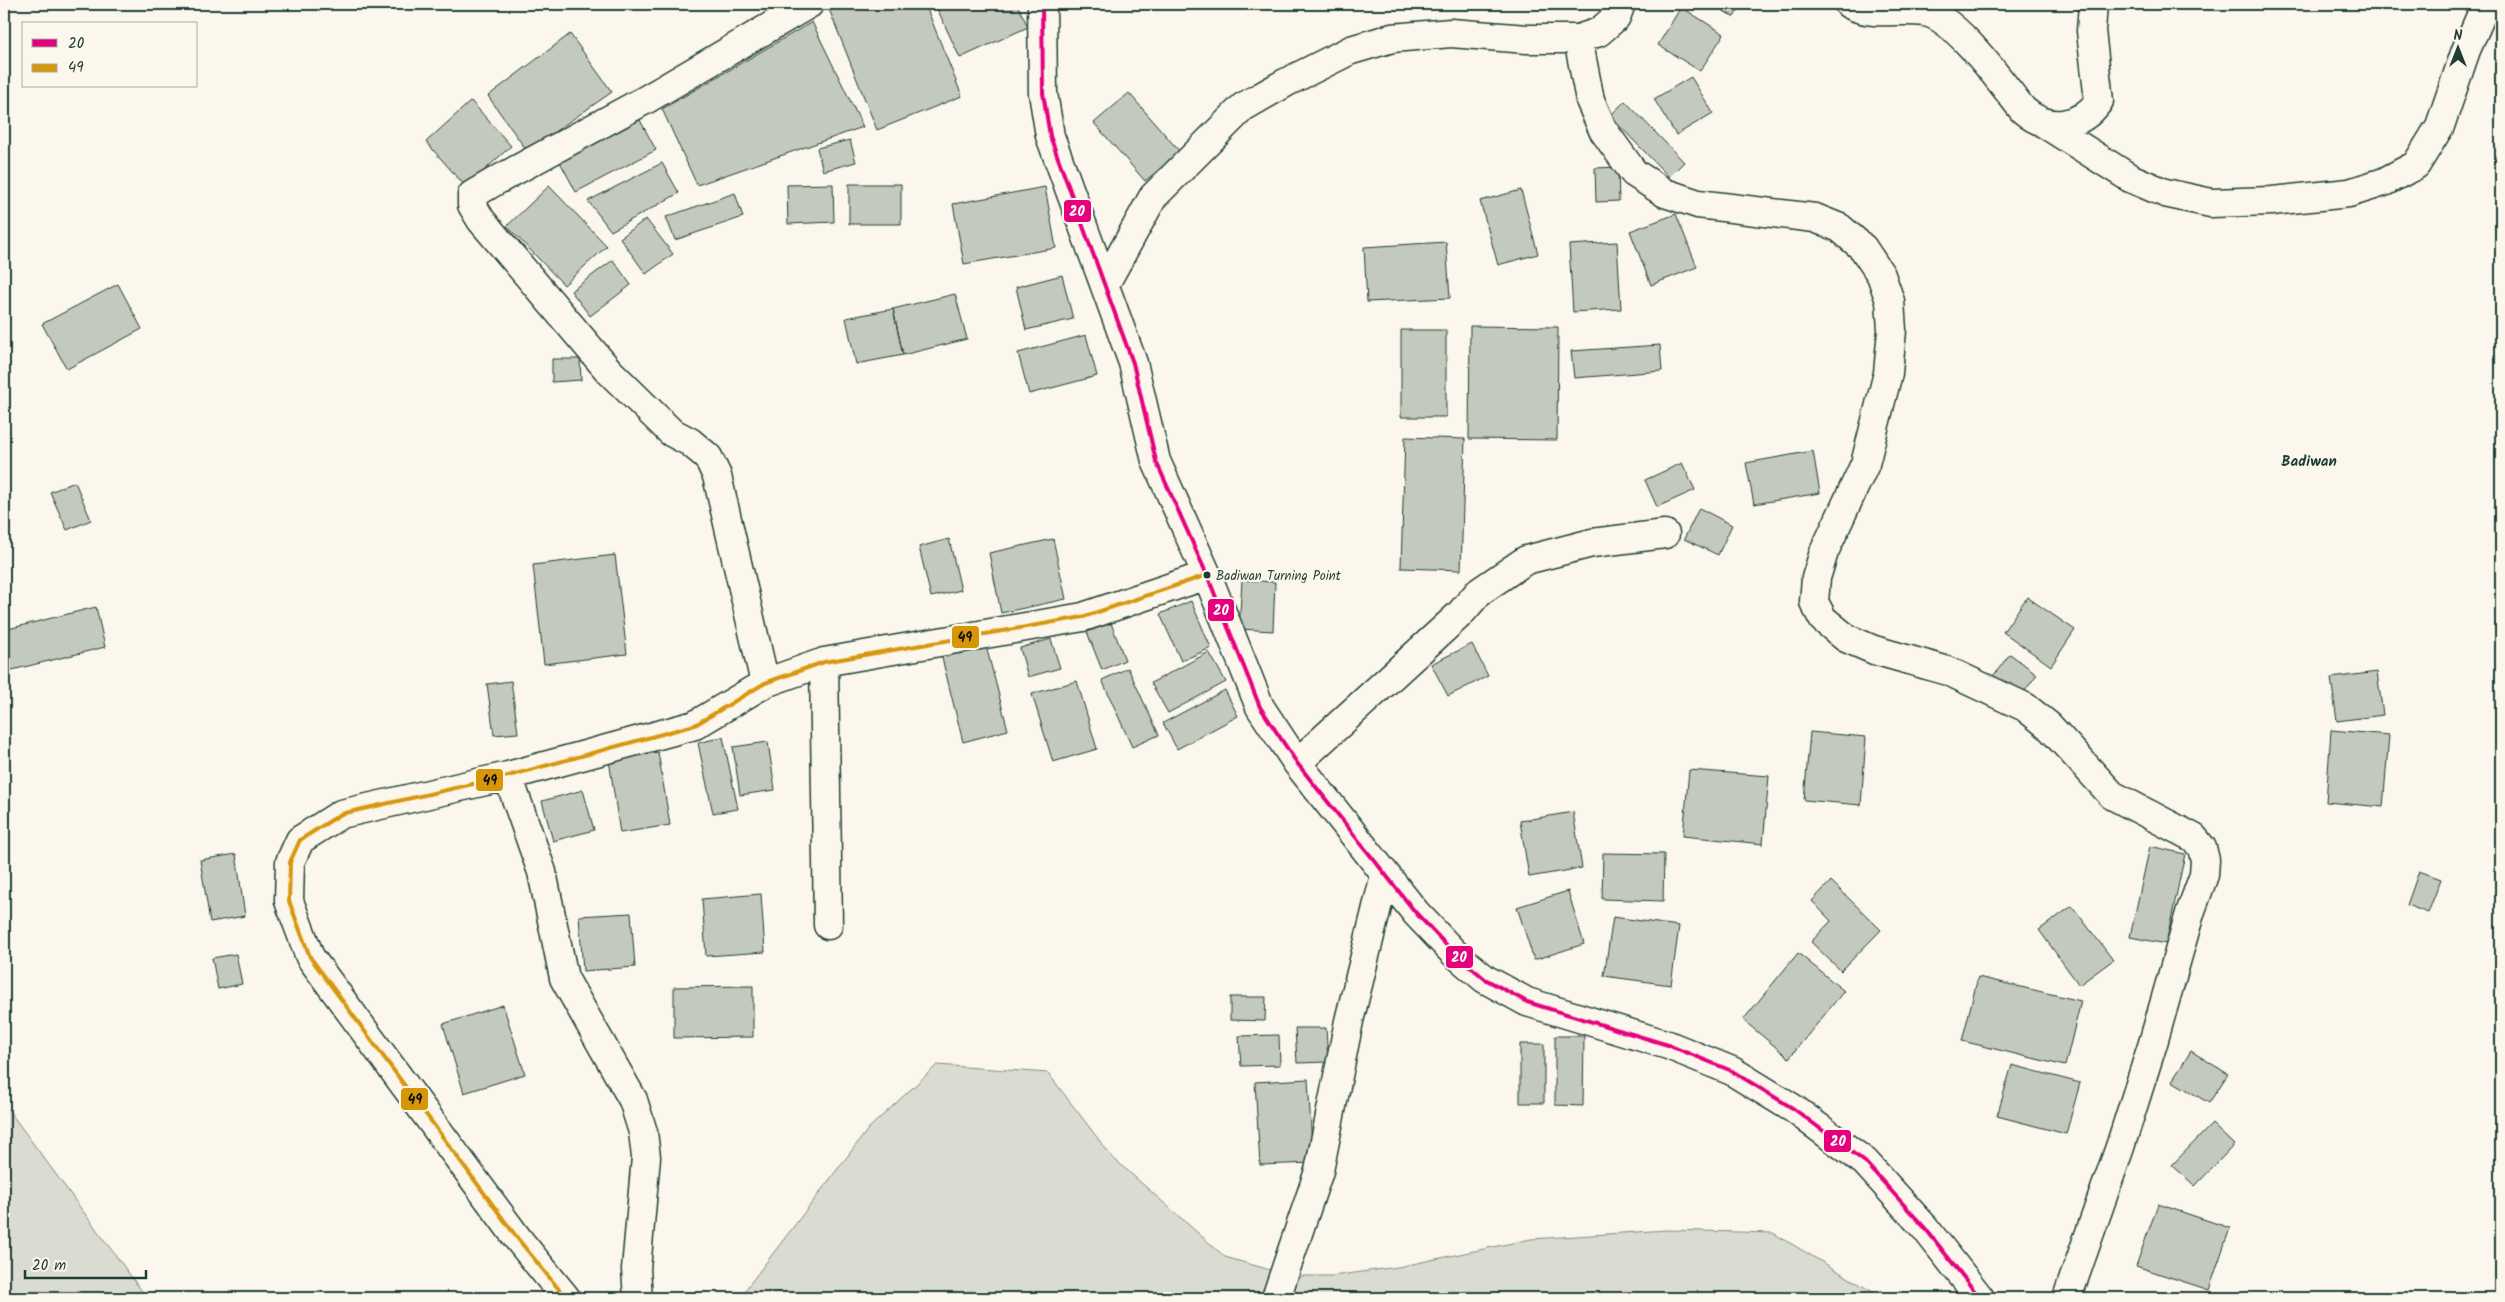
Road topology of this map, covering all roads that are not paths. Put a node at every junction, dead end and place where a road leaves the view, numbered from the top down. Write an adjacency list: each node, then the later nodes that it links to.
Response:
1 (809, 4): 13 (street)
2 (1042, 4): 9 (street)
3 (1621, 4): 7 (street)
4 (1849, 4): 8 (street)
5 (2093, 4): 8 (street)
6 (2486, 4): 8 (street)
7 (1578, 39): 9 (street); 22 (street)
8 (2045, 124)
9 (1105, 284): 11 (street)
10 (1666, 534): 14 (street)
11 (1207, 575): 12 (street); 14 (street)
12 (824, 662): 13 (street); 17 (street)
13 (766, 683): 15 (street)
14 (1297, 763): 16 (street)
15 (508, 776): 18 (street); 19 (street)
16 (1385, 875): 20 (street); 21 (street)
17 (828, 925)
18 (566, 1298)
19 (638, 1298)
20 (1276, 1298)
21 (1980, 1298)
22 (2067, 1298)

